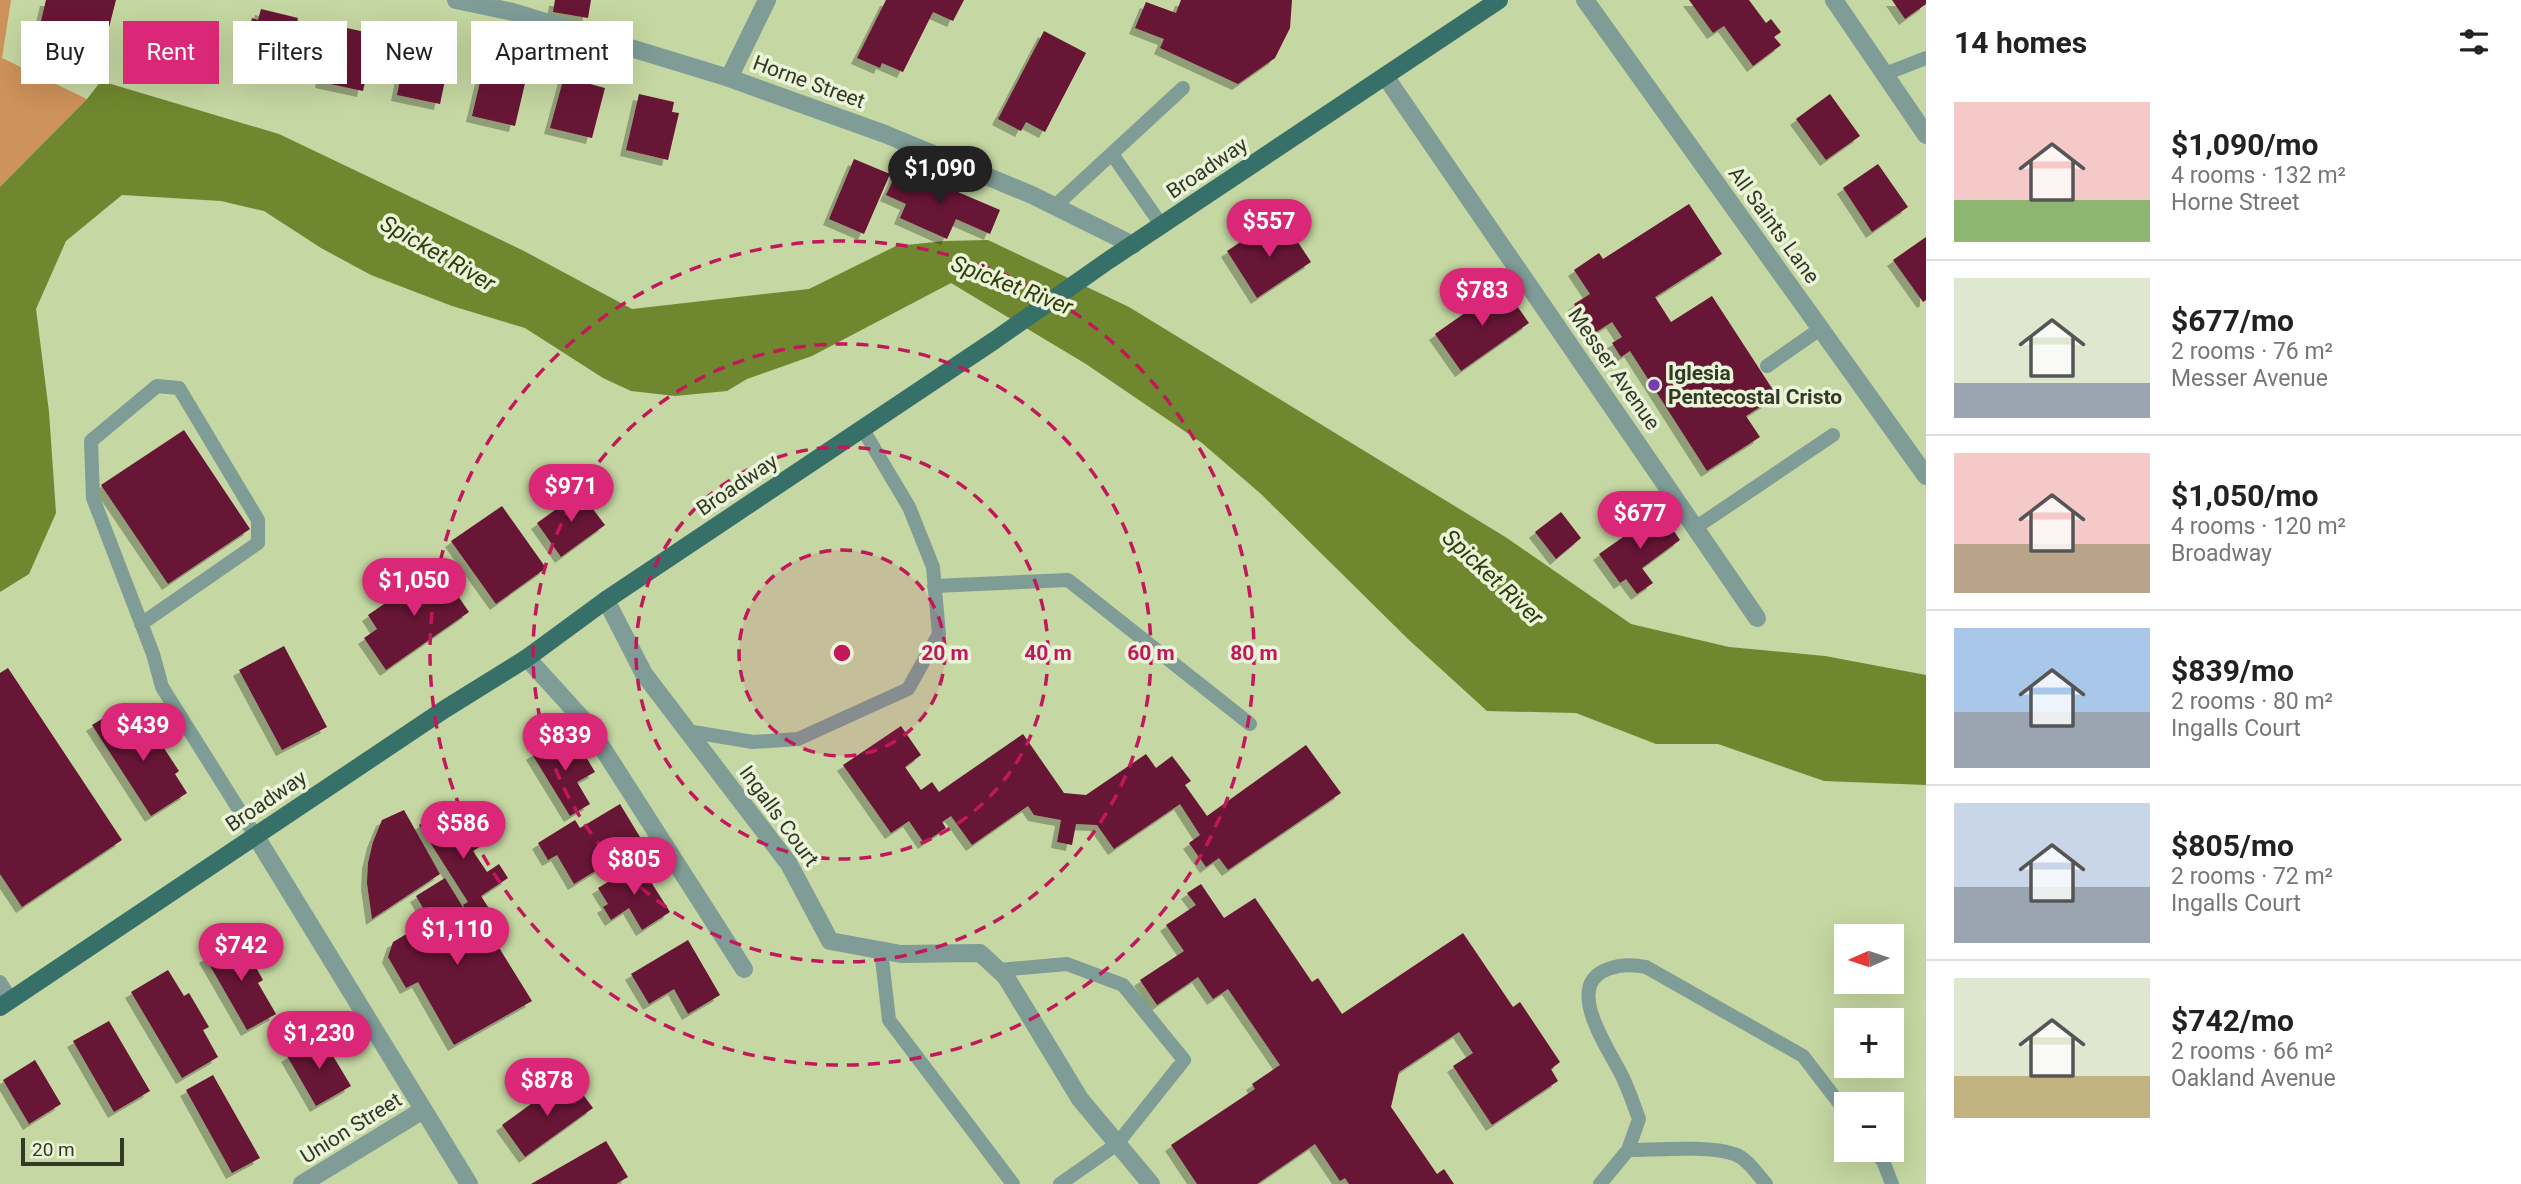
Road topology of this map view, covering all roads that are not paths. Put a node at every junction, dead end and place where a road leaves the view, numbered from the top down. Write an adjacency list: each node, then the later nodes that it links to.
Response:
1 (456, 0): 9 (street, Horne Street)
2 (767, 0): 9 (street)
3 (1499, 0): 8 (main road, Broadway)
4 (1585, 0): 16 (street, All Saints Lane)
5 (1834, 0): 7 (street)
6 (1926, 58): 7 (lane)
7 (1885, 74): 11 (street)
8 (1385, 76): 14 (main road, Broadway); 21 (street, Messer Avenue)
9 (729, 78): 13 (street, Horne Street)
10 (1182, 88): 12 (lane)
11 (1926, 135)
12 (1112, 154): 13 (lane); 14 (lane)
13 (1055, 206): 15 (street, Horne Street)
14 (1162, 226): 15 (main road, Broadway)
15 (1133, 245): 18 (main road, Broadway)
16 (1820, 328): 17 (lane); 20 (street, All Saints Lane)
17 (1766, 366)
18 (862, 428): 22 (lane); 23 (main road, Broadway)
19 (1833, 435): 21 (lane)
20 (1926, 476)
21 (1695, 528): 24 (street, Messer Avenue)
22 (934, 586): 27 (lane); 28 (lane)
23 (606, 600): 26 (main road, Broadway); 28 (street, Ingalls Court)
24 (1757, 618)
25 (141, 624): 25 (lane); 29 (lane)
26 (527, 658): 29 (main road, Broadway); 31 (street)
27 (1250, 724)
28 (687, 731): 30 (street, Ingalls Court)
29 (255, 835): 34 (main road, Broadway); 36 (street)
30 (881, 950): 32 (street, Ingalls Court); 42 (lane)
31 (744, 969)
32 (998, 970): 37 (street, Ingalls Court); 37 (lane)
33 (0, 982): 34 (lane)
34 (5, 1004)
35 (1834, 1096): 38 (lane)
36 (423, 1110): 40 (street, Union Street); 41 (street)
37 (1117, 1144): 43 (lane); 44 (street, Ingalls Court)
38 (1628, 1150): 45 (lane); 46 (lane)
39 (1883, 1162): 47 (lane)
40 (302, 1184)
41 (469, 1184)
42 (1013, 1184)
43 (1060, 1184)
44 (1151, 1184)
45 (1600, 1184)
46 (1766, 1184)
47 (1892, 1184)

